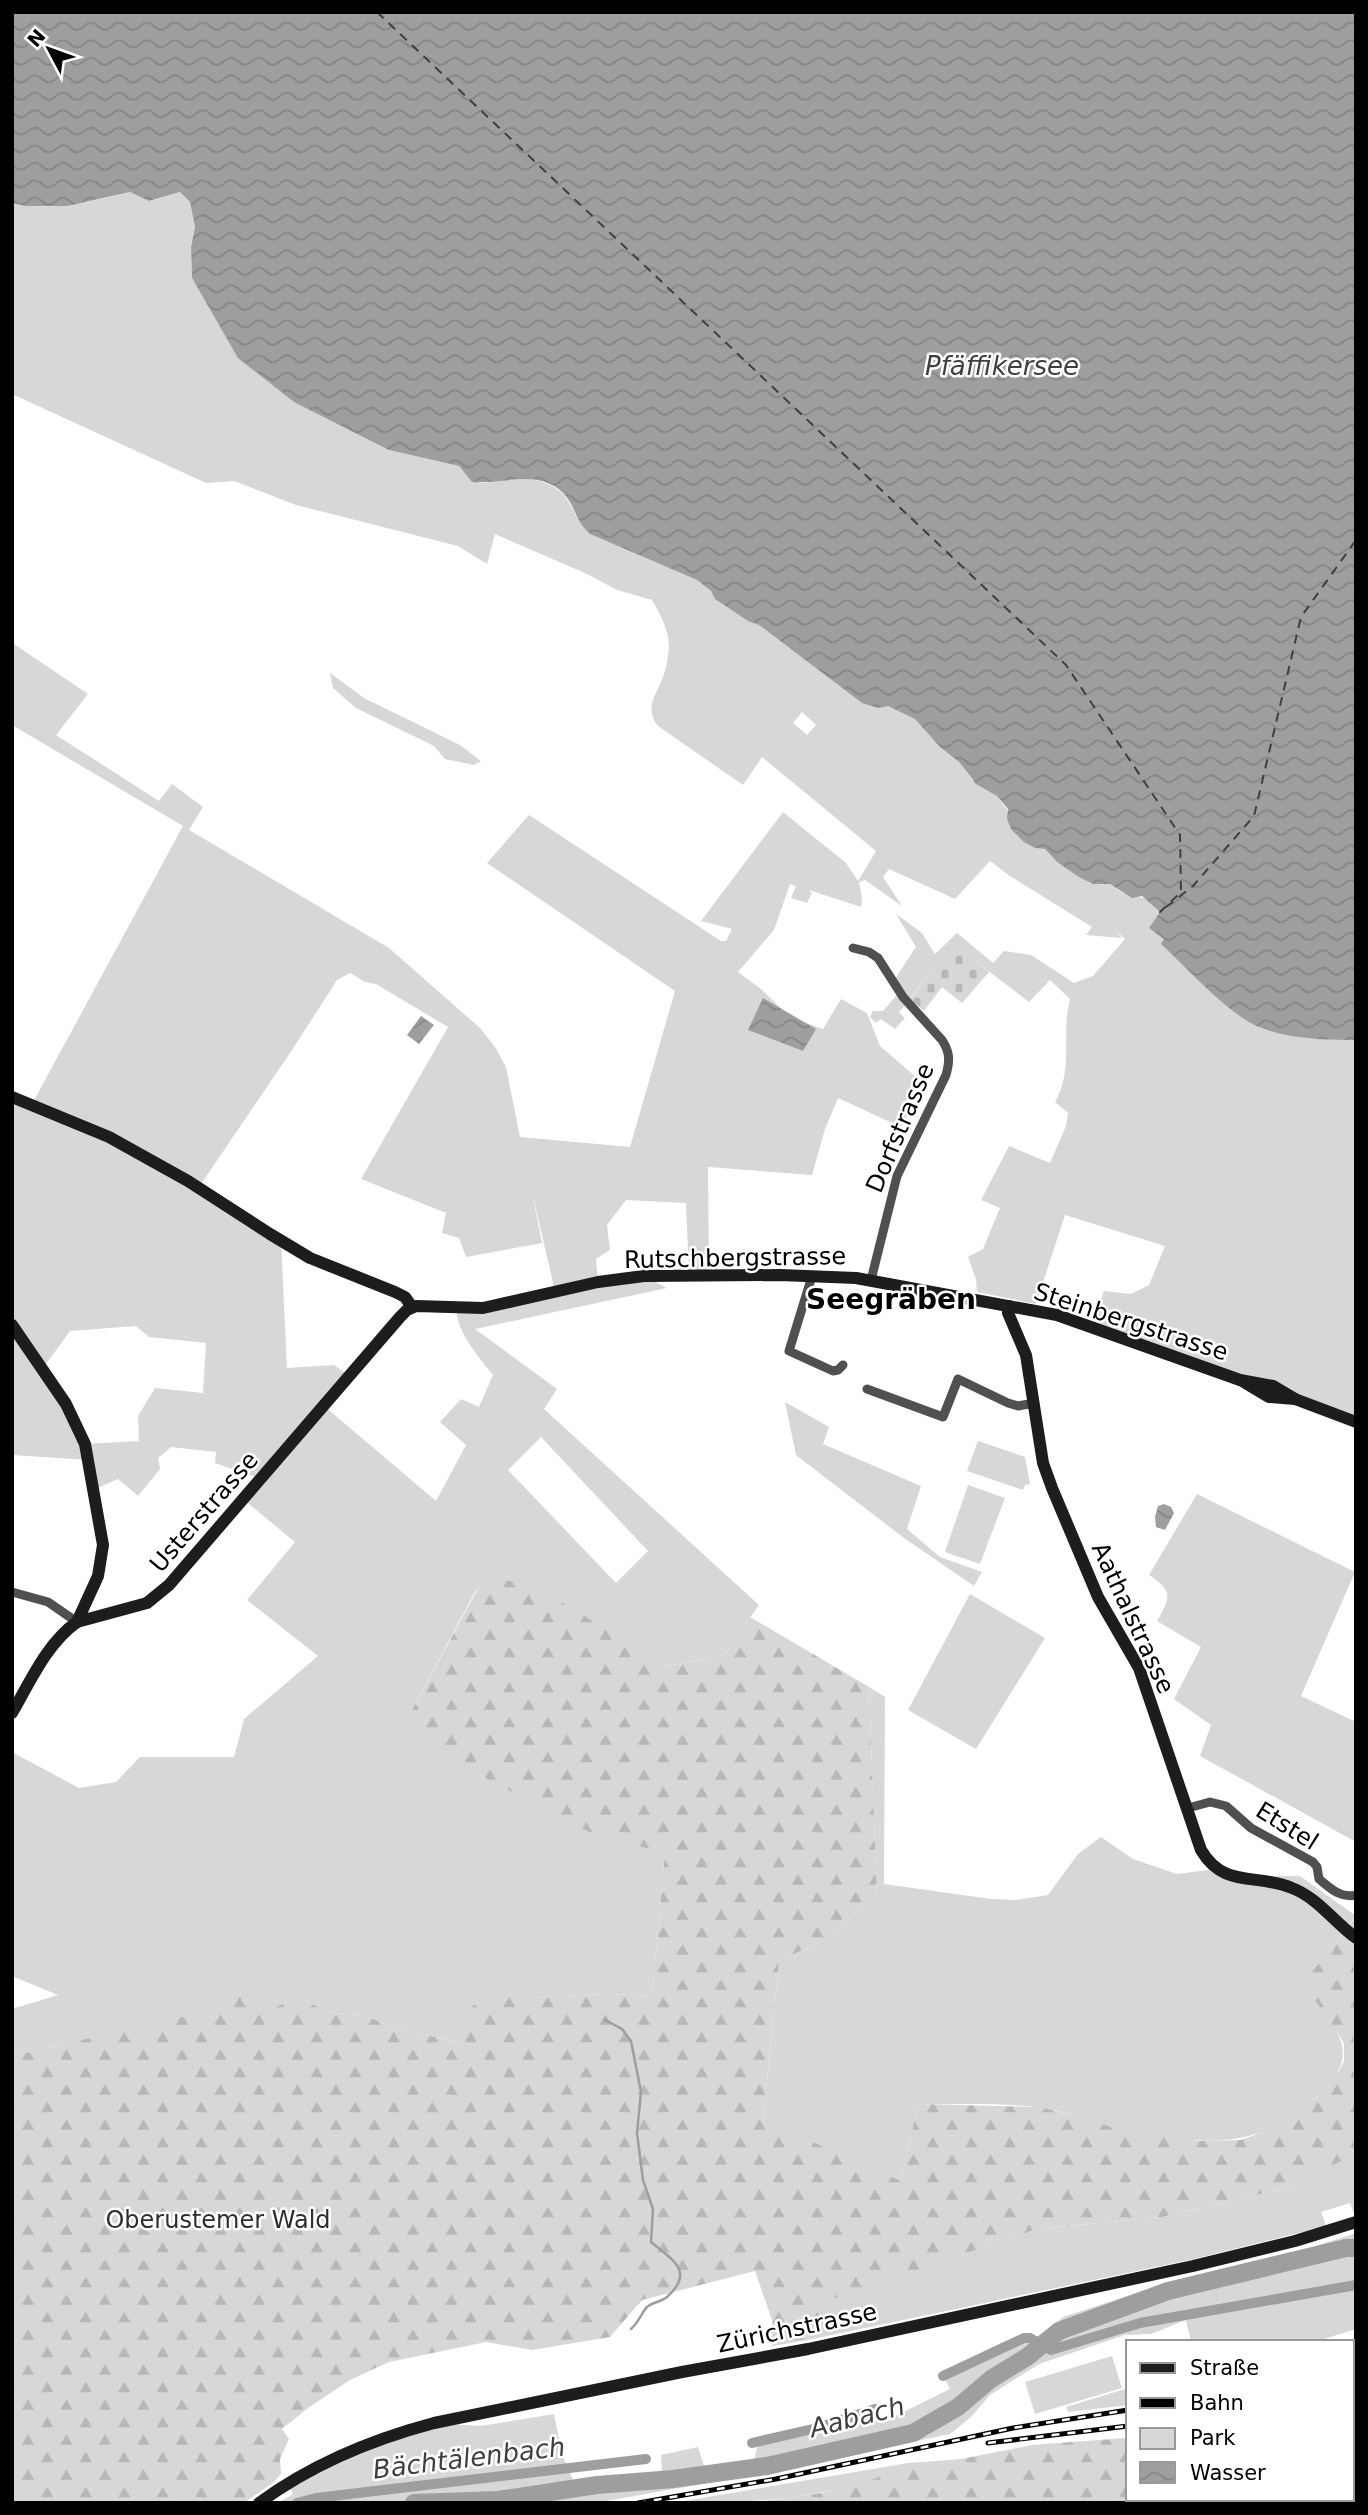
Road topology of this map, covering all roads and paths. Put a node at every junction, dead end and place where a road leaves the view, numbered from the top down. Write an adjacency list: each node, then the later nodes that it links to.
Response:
1 (853, 948): 4 (street, Dorfstrasse)
2 (12, 1097): 6 (street)
3 (812, 1276): 4 (street, Rutschbergstrasse); 6 (street, Rutschbergstrasse); 8 (street)
4 (871, 1280): 5 (street, Rutschbergstrasse)
5 (1009, 1306): 10 (street, Aathalstrasse); 11 (street, Steinbergstrasse)
6 (412, 1307): 13 (street, Usterstrasse)
7 (12, 1325): 13 (street)
8 (842, 1365)
9 (867, 1389): 10 (street)
10 (1034, 1403): 15 (street, Aathalstrasse)
11 (1356, 1422)
12 (12, 1592): 13 (street)
13 (77, 1622): 14 (street, Usterstrasse)
14 (12, 1713)
15 (1188, 1808): 16 (street, Etstel); 17 (street, Aathalstrasse)
16 (1356, 1895)
17 (1356, 1938)
18 (1356, 2222): 19 (street, Zürichstrasse)
19 (259, 2503)

